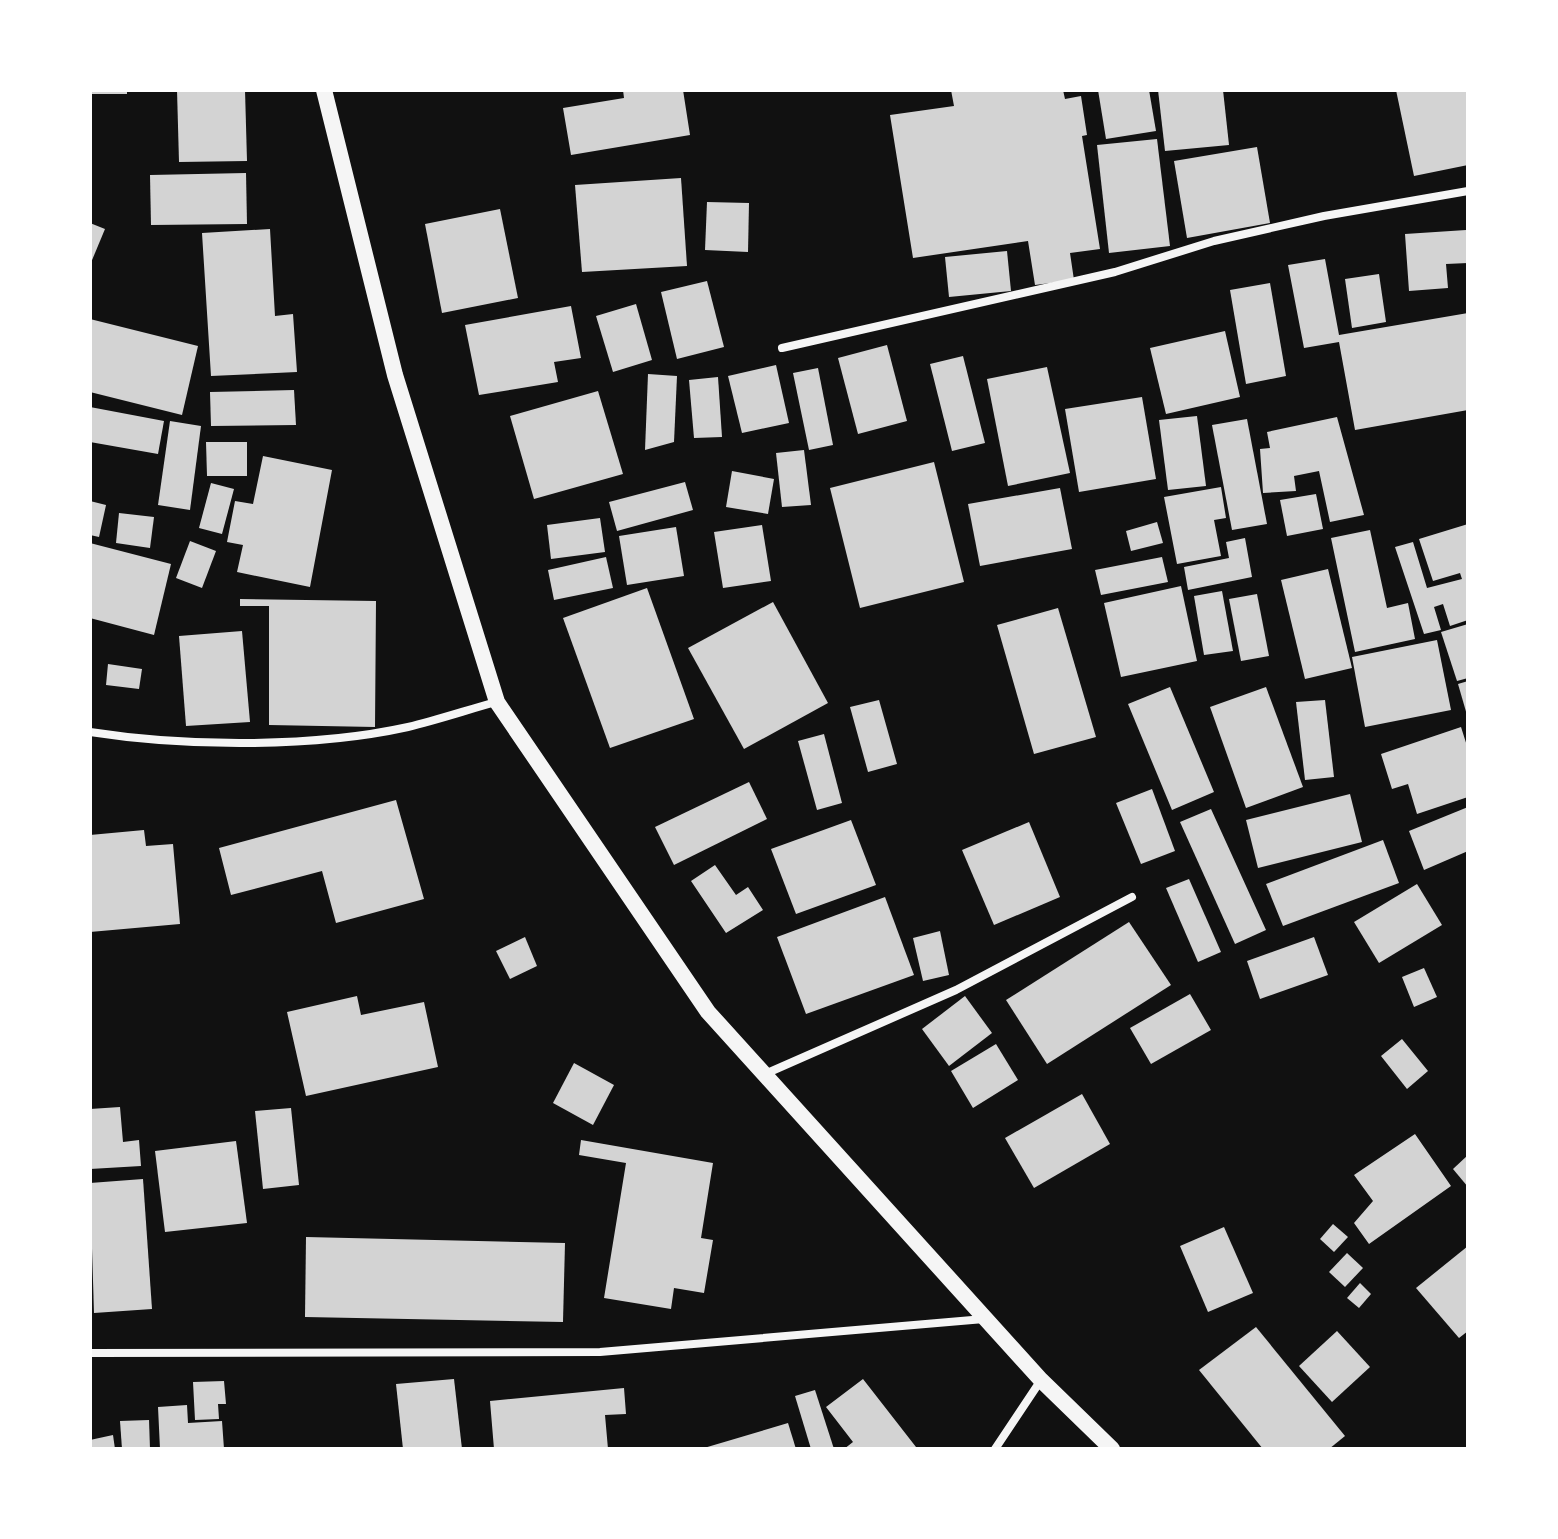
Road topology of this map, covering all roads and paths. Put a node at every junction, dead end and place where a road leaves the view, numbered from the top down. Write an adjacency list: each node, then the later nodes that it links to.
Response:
1 (324, 90): 4 (main road)
2 (1468, 191): 3 (street)
3 (782, 348)
4 (497, 702): 5 (street); 7 (main road)
5 (90, 732)
6 (1132, 897): 7 (street)
7 (765, 1074): 8 (main road)
8 (985, 1319): 9 (street); 10 (main road)
9 (90, 1353)
10 (1041, 1380): 11 (street); 12 (main road)
11 (995, 1449)
12 (1112, 1449)

